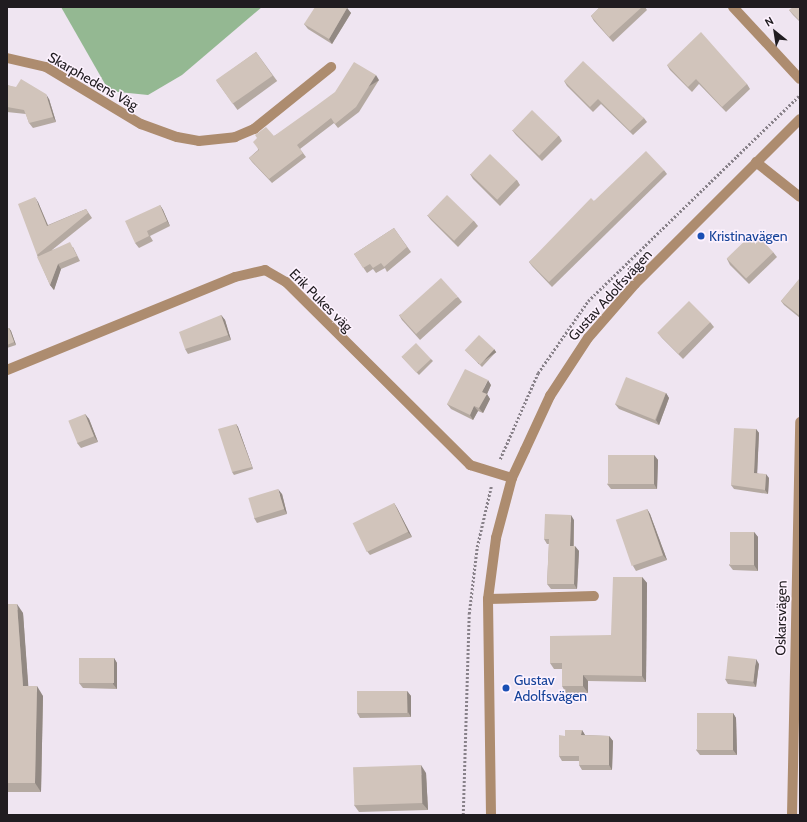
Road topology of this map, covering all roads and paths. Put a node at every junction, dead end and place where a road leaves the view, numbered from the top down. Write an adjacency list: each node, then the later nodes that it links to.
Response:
1 (733, 7): 4 (street)
2 (7, 58): 3 (street, Skarphedens Väg)
3 (331, 66)
4 (800, 79)
5 (800, 95): 11 (path)
6 (800, 119): 7 (street, Gustav Adolfsvägen)
7 (756, 162): 8 (street); 12 (street, Gustav Adolfsvägen)
8 (800, 197)
9 (7, 370): 11 (street, Erik Pukes väg)
10 (800, 422): 17 (street, Oskarsvägen)
11 (495, 474): 12 (street, Erik Pukes väg); 15 (path)
12 (512, 478): 14 (street, Gustav Adolfsvägen)
13 (594, 596): 14 (street)
14 (488, 599): 16 (street, Gustav Adolfsvägen)
15 (463, 815)
16 (491, 815)
17 (792, 815)

